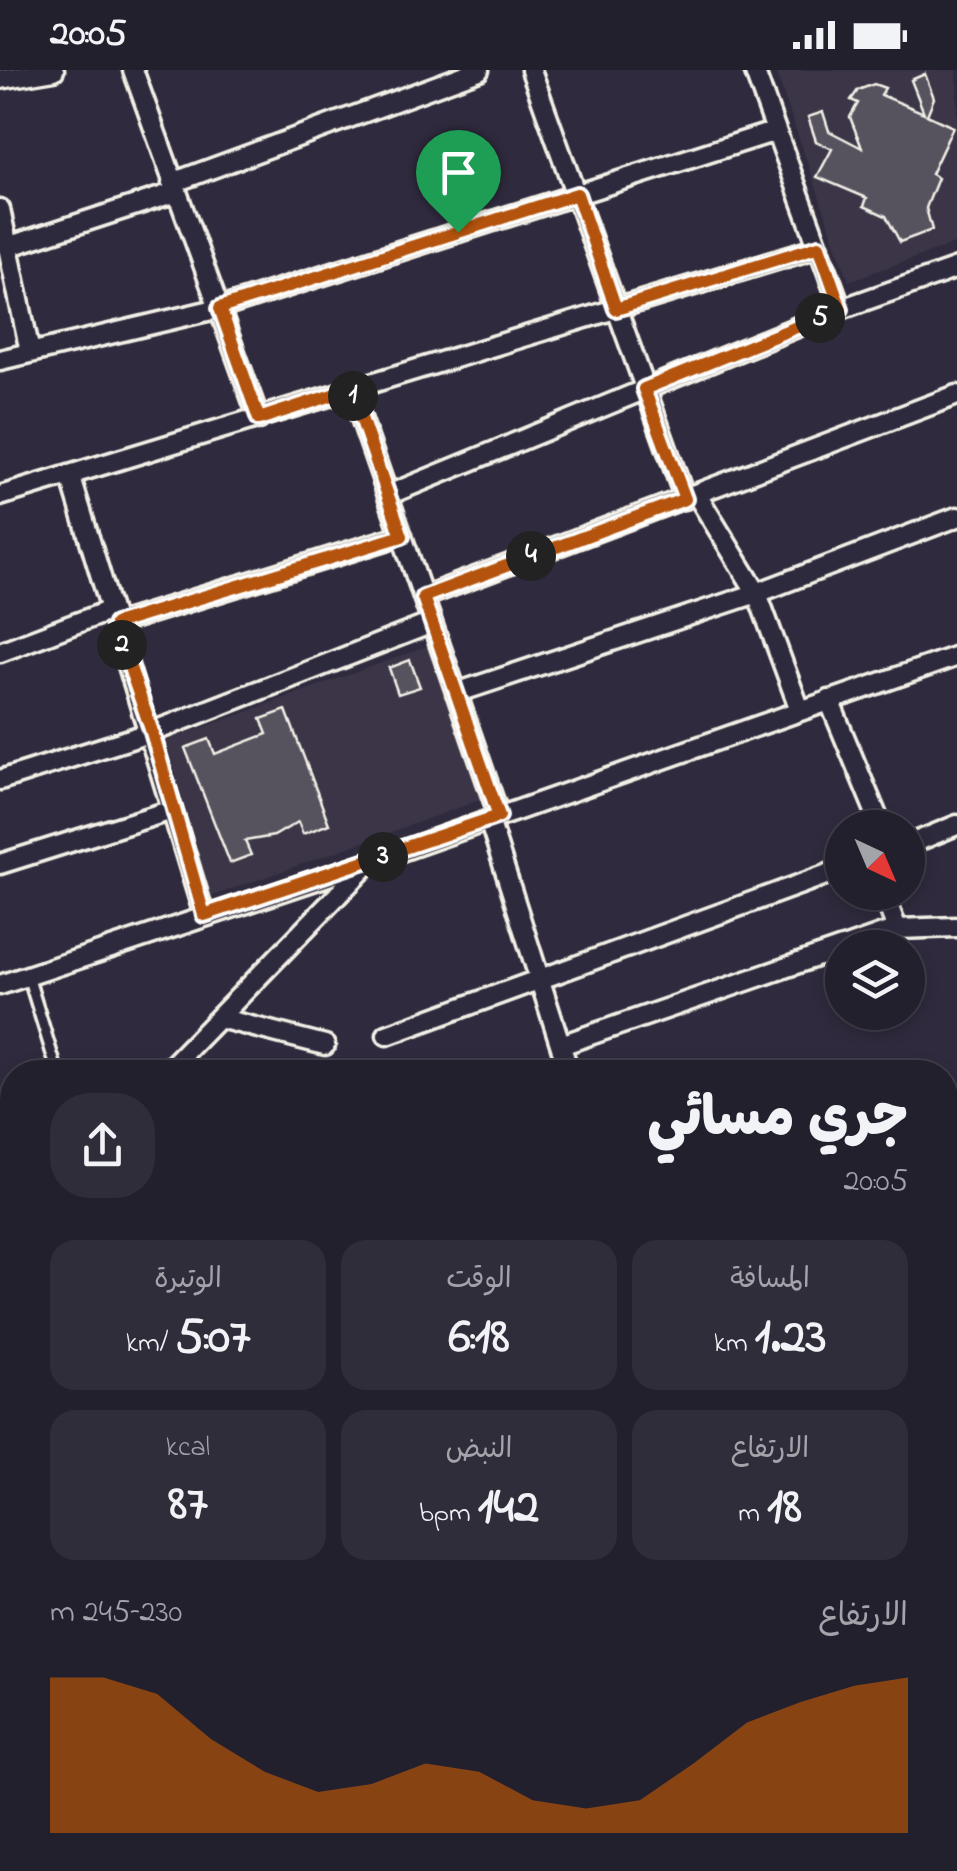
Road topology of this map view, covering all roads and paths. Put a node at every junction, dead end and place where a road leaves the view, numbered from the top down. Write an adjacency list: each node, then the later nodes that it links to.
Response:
1 (54, 70): 6 (street)
2 (133, 70): 9 (street)
3 (479, 70): 9 (street)
4 (531, 70): 10 (street)
5 (754, 70): 8 (street)
6 (22, 72): 7 (street)
7 (0, 78)
8 (776, 132): 10 (street); 12 (street)
9 (174, 187): 13 (street); 15 (street)
10 (577, 194): 15 (street); 16 (street)
11 (0, 209): 13 (street)
12 (819, 246): 16 (street); 17 (street)
13 (7, 247): 18 (street)
14 (957, 268): 17 (street)
15 (220, 308): 18 (street); 23 (street)
16 (616, 309): 20 (street); 21 (street)
17 (841, 309): 21 (street)
18 (30, 352): 19 (street)
19 (0, 360)
20 (351, 389): 23 (street); 25 (street)
21 (644, 389): 25 (street); 27 (street)
22 (957, 396): 27 (street)
23 (259, 419): 24 (street)
24 (70, 474): 26 (street); 32 (street)
25 (388, 495): 29 (street)
26 (0, 496)
27 (691, 497): 30 (street); 31 (street)
28 (957, 517): 30 (street)
29 (402, 536): 31 (street); 32 (street)
30 (757, 593): 36 (street); 38 (street)
31 (423, 597): 33 (street)
32 (113, 617): 34 (street); 39 (street)
33 (432, 623): 36 (street); 39 (street)
34 (0, 652)
35 (957, 656): 37 (street)
36 (456, 693): 43 (street)
37 (829, 700): 38 (street); 42 (street)
38 (800, 710): 43 (street)
39 (152, 732): 40 (street); 41 (street)
40 (0, 780)
41 (172, 810): 47 (street); 50 (street)
42 (875, 810)
43 (494, 818): 46 (street); 55 (street)
44 (957, 825): 45 (street)
45 (925, 837)
46 (370, 862): 50 (street); 57 (street)
47 (0, 864)
48 (825, 875): 55 (street)
49 (889, 910): 52 (street)
50 (204, 915): 54 (street)
51 (957, 927): 52 (street)
52 (896, 929)
53 (825, 954): 60 (street)
54 (28, 976): 56 (street); 61 (lane)
55 (540, 981): 58 (street); 60 (street)
56 (0, 985)
57 (218, 1018): 59 (street); 62 (street)
58 (387, 1034)
59 (325, 1045)
60 (560, 1045): 63 (street)
61 (54, 1060)
62 (178, 1060)
63 (566, 1060)

